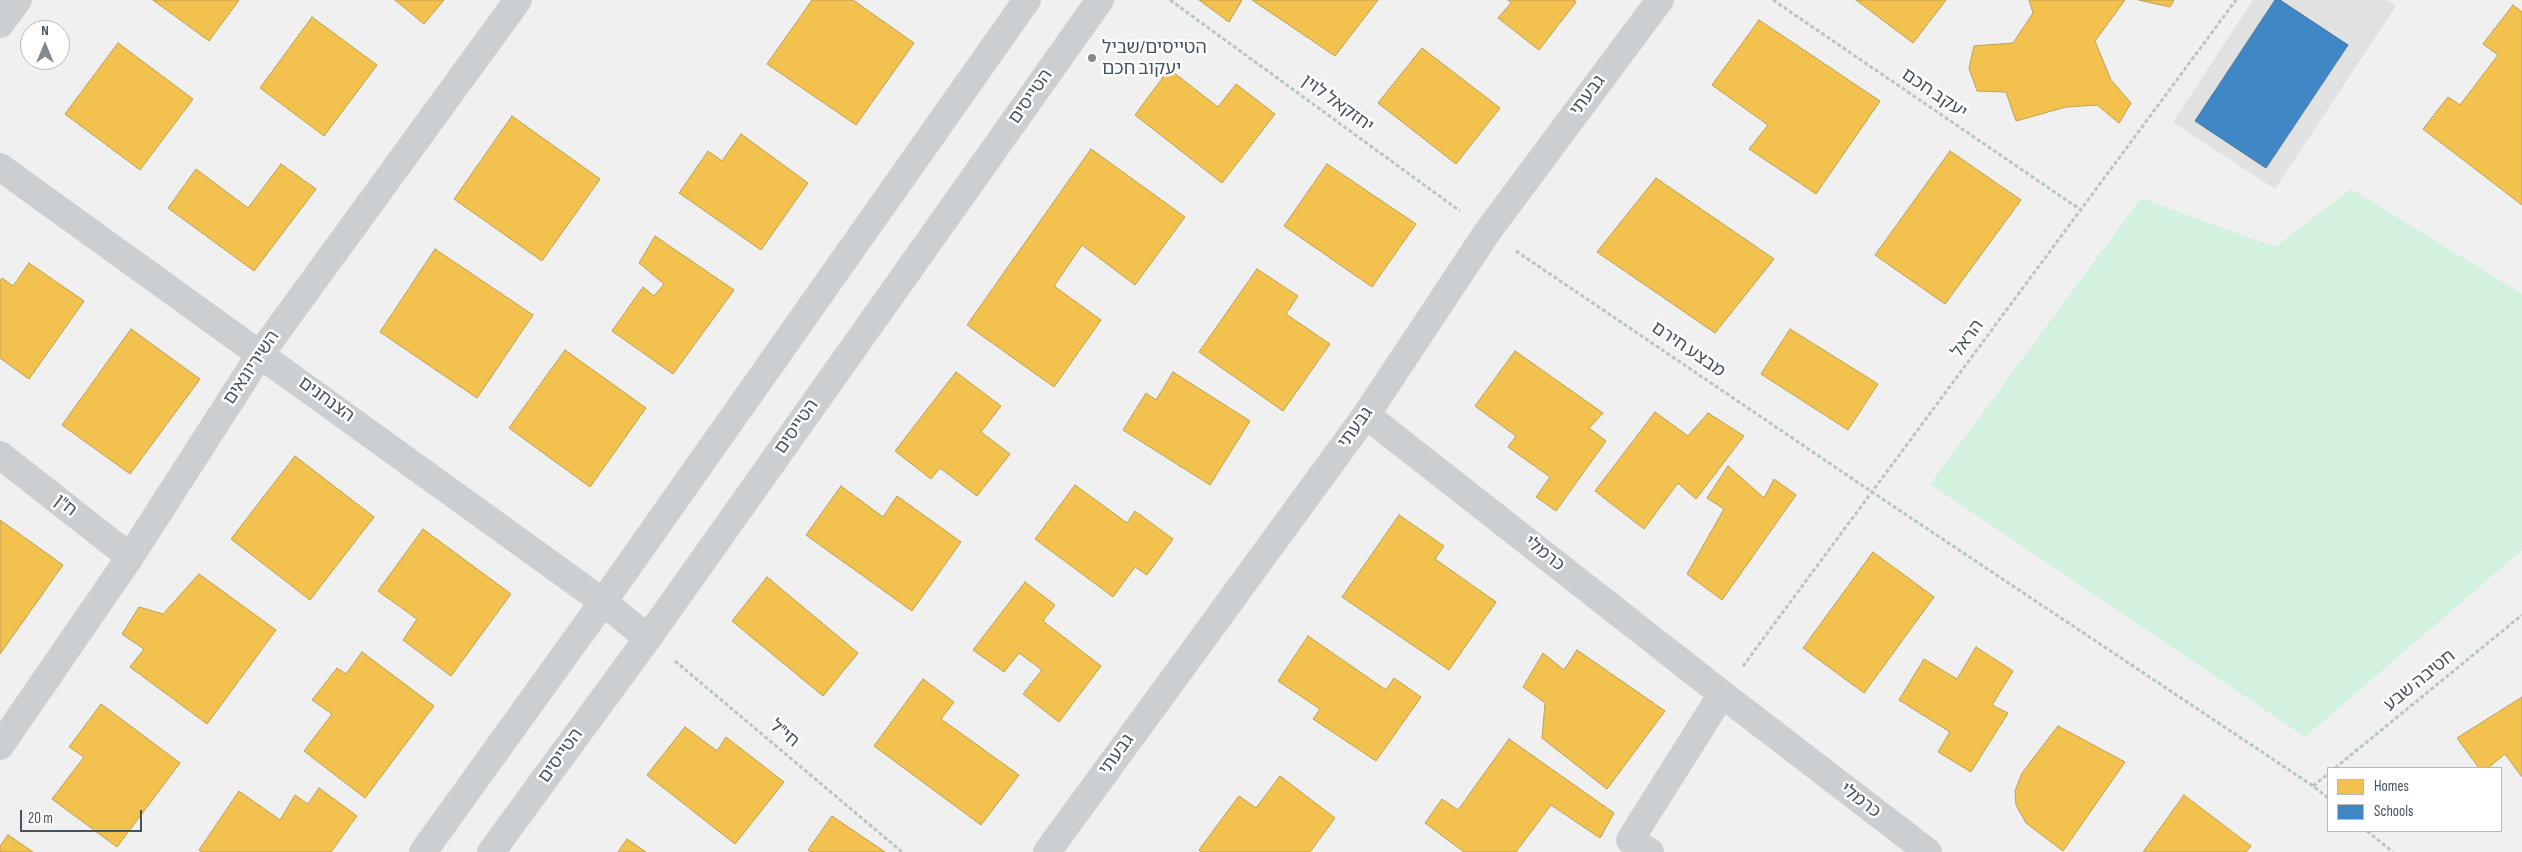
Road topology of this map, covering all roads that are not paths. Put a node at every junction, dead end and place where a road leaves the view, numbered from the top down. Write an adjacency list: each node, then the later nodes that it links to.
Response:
1 (18, 0): 6 (street)
2 (518, 0): 8 (street, השיריונאים)
3 (1027, 0): 12 (street)
4 (1100, 0): 13 (street, הטייסים)
5 (1660, 0): 9 (street, גבעתי)
6 (0, 24)
7 (0, 167): 8 (street, הצנחנים)
8 (261, 353): 11 (street, השיריונאים); 12 (street, הצנחנים)
9 (1366, 415): 14 (street, כרמלי); 18 (street, גבעתי)
10 (0, 455): 11 (street, ח"ן)
11 (130, 557): 15 (street, השיריונאים)
12 (604, 602): 13 (street, הצנחנים); 16 (street)
13 (648, 638): 17 (street, הטייסים)
14 (1722, 694): 19 (street); 20 (street, כרמלי)
15 (0, 746)
16 (423, 852)
17 (491, 852)
18 (1047, 852)
19 (1650, 852)
20 (1928, 852)

